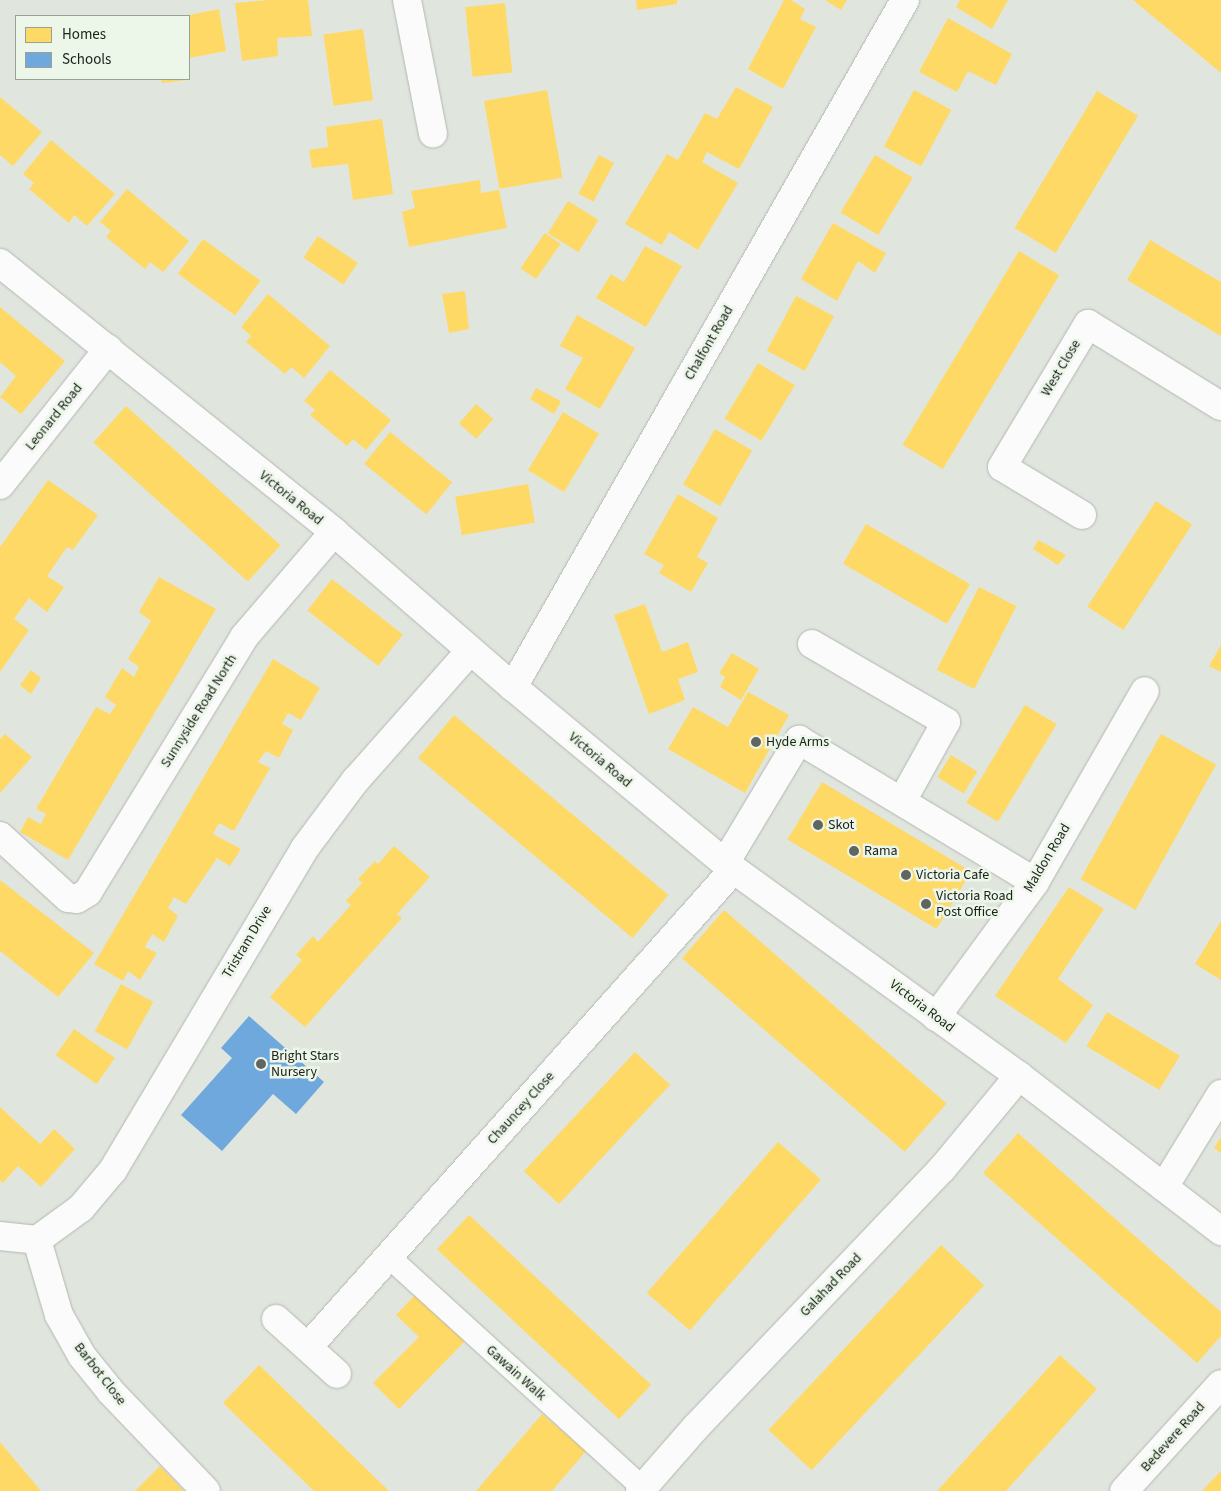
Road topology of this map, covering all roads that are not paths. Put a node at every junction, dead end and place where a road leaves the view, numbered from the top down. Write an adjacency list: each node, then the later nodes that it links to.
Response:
1 (407, 0): 3 (street)
2 (906, 0): 12 (street, Chalfont Road)
3 (433, 134)
4 (0, 263): 5 (street, Victoria Road)
5 (108, 349): 7 (street, Leonard Road); 9 (street, Victoria Road)
6 (1221, 406): 8 (street, West Close)
7 (0, 485)
8 (1082, 515)
9 (334, 532): 11 (street, Victoria Road); 15 (street, Sunnyside Road North)
10 (812, 644): 14 (street)
11 (470, 651): 12 (street, Victoria Road); 24 (street, Tristram Drive)
12 (513, 687): 16 (street, Victoria Road)
13 (1144, 691): 17 (street, Maldon Road)
14 (902, 801): 16 (street, Chauncey Close); 17 (street)
15 (0, 836)
16 (730, 866): 18 (street, Victoria Road); 25 (street, Chauncey Close)
17 (1035, 882): 18 (street, Maldon Road)
18 (936, 1017): 19 (street, Victoria Road)
19 (1018, 1076): 21 (street, Victoria Road); 30 (street, Galahad Road)
20 (1221, 1094): 21 (street)
21 (1164, 1186): 22 (street, Victoria Road)
22 (1221, 1231)
23 (0, 1236): 24 (street)
24 (37, 1240): 31 (street, Barbot Close)
25 (389, 1257): 27 (street, Chauncey Close); 30 (street, Gawain Walk)
26 (276, 1319): 27 (street)
27 (308, 1347): 28 (street)
28 (338, 1374)
29 (1221, 1384): 32 (street, Bedevere Road)
30 (642, 1490)
31 (206, 1491)
32 (1124, 1491)

